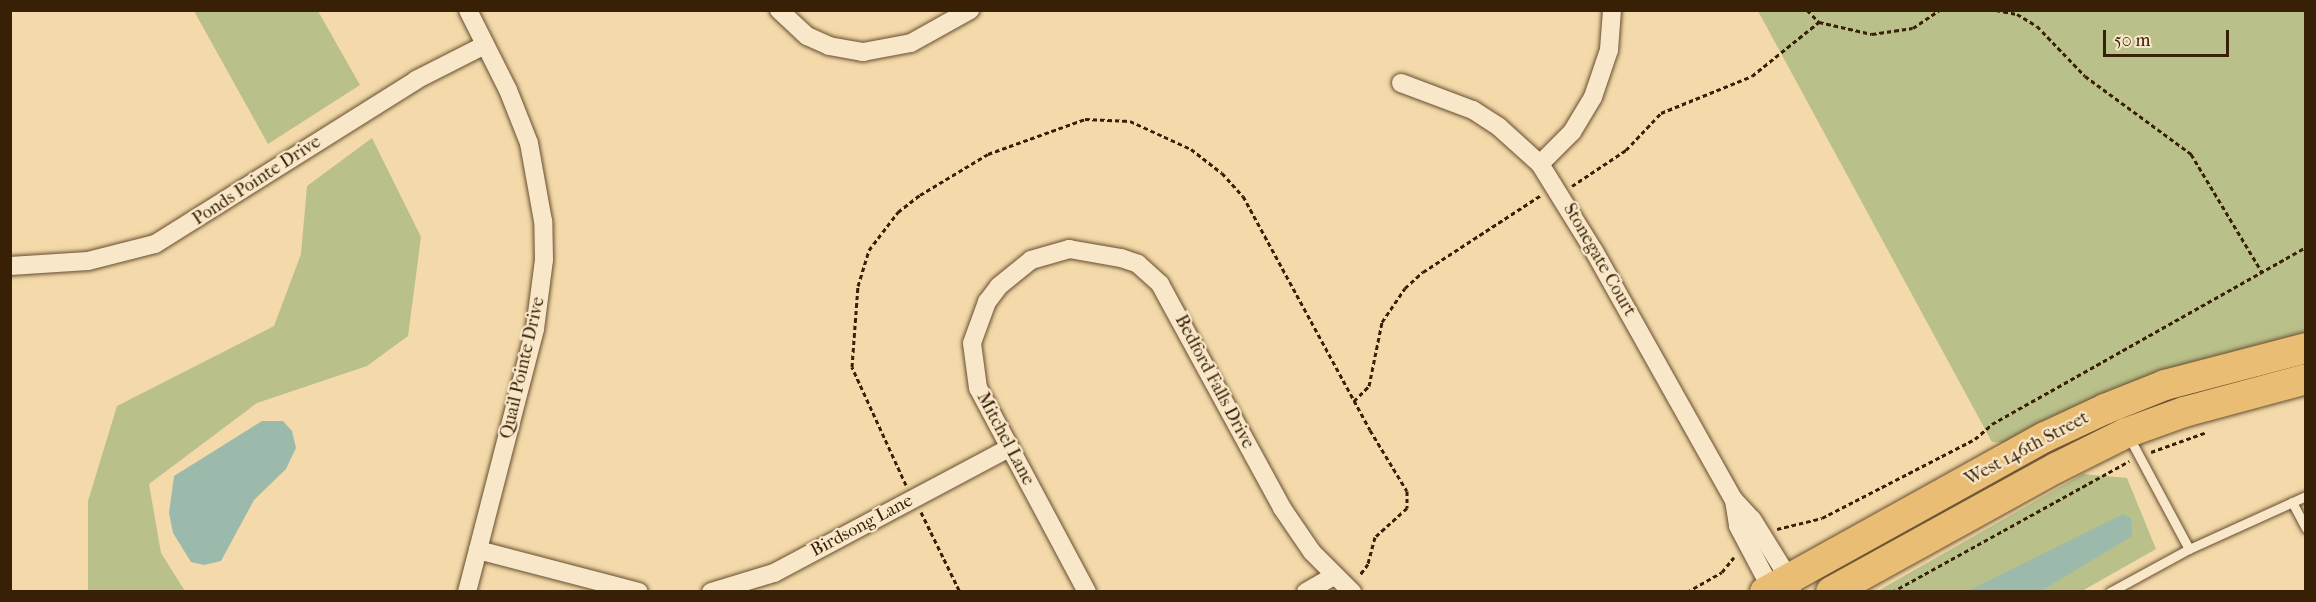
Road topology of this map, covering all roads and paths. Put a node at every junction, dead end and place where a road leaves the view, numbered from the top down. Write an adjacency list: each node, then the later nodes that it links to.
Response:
1 (468, 10): 9 (street, Quail Pointe Drive)
2 (779, 10): 3 (street)
3 (970, 10)
4 (1612, 10): 11 (street)
5 (1807, 10): 8 (path)
6 (1940, 10): 8 (path)
7 (1996, 10): 16 (path)
8 (1819, 22): 12 (path)
9 (485, 45): 15 (street, Ponds Pointe Drive); 28 (street, Quail Pointe Drive)
10 (1401, 83): 11 (street, Stonegate Court)
11 (1540, 164): 12 (street, Stonegate Court)
12 (1558, 190): 19 (path); 31 (street, Stonegate Court)
13 (2306, 247): 16 (path)
14 (1031, 260): 21 (street, Mitchel Lane); 30 (street, Bedford Falls Drive)
15 (10, 266)
16 (2262, 272): 26 (path)
17 (2306, 348): 31 (main road, West 146th Street)
18 (2306, 379): 20 (main road, West 146th Street)
19 (1354, 401)
20 (2127, 433): 27 (lane); 39 (main road, West 146th Street)
21 (1009, 448): 34 (street, Birdsong Lane); 35 (street, Mitchel Lane)
22 (2113, 468): 40 (path)
23 (2306, 496): 24 (lane)
24 (2292, 502): 25 (lane); 27 (lane)
25 (2306, 528)
26 (1772, 531)
27 (2188, 549): 41 (lane)
28 (478, 550): 32 (street, Quail Pointe Drive); 33 (street)
29 (1739, 550): 38 (path)
30 (1334, 576): 36 (street); 37 (street, Bedford Falls Drive)
31 (1779, 588)
32 (467, 591)
33 (639, 591)
34 (711, 591)
35 (1087, 591)
36 (1306, 591)
37 (1352, 591)
38 (1687, 591)
39 (1831, 591)
40 (1892, 591)
41 (2110, 591)

